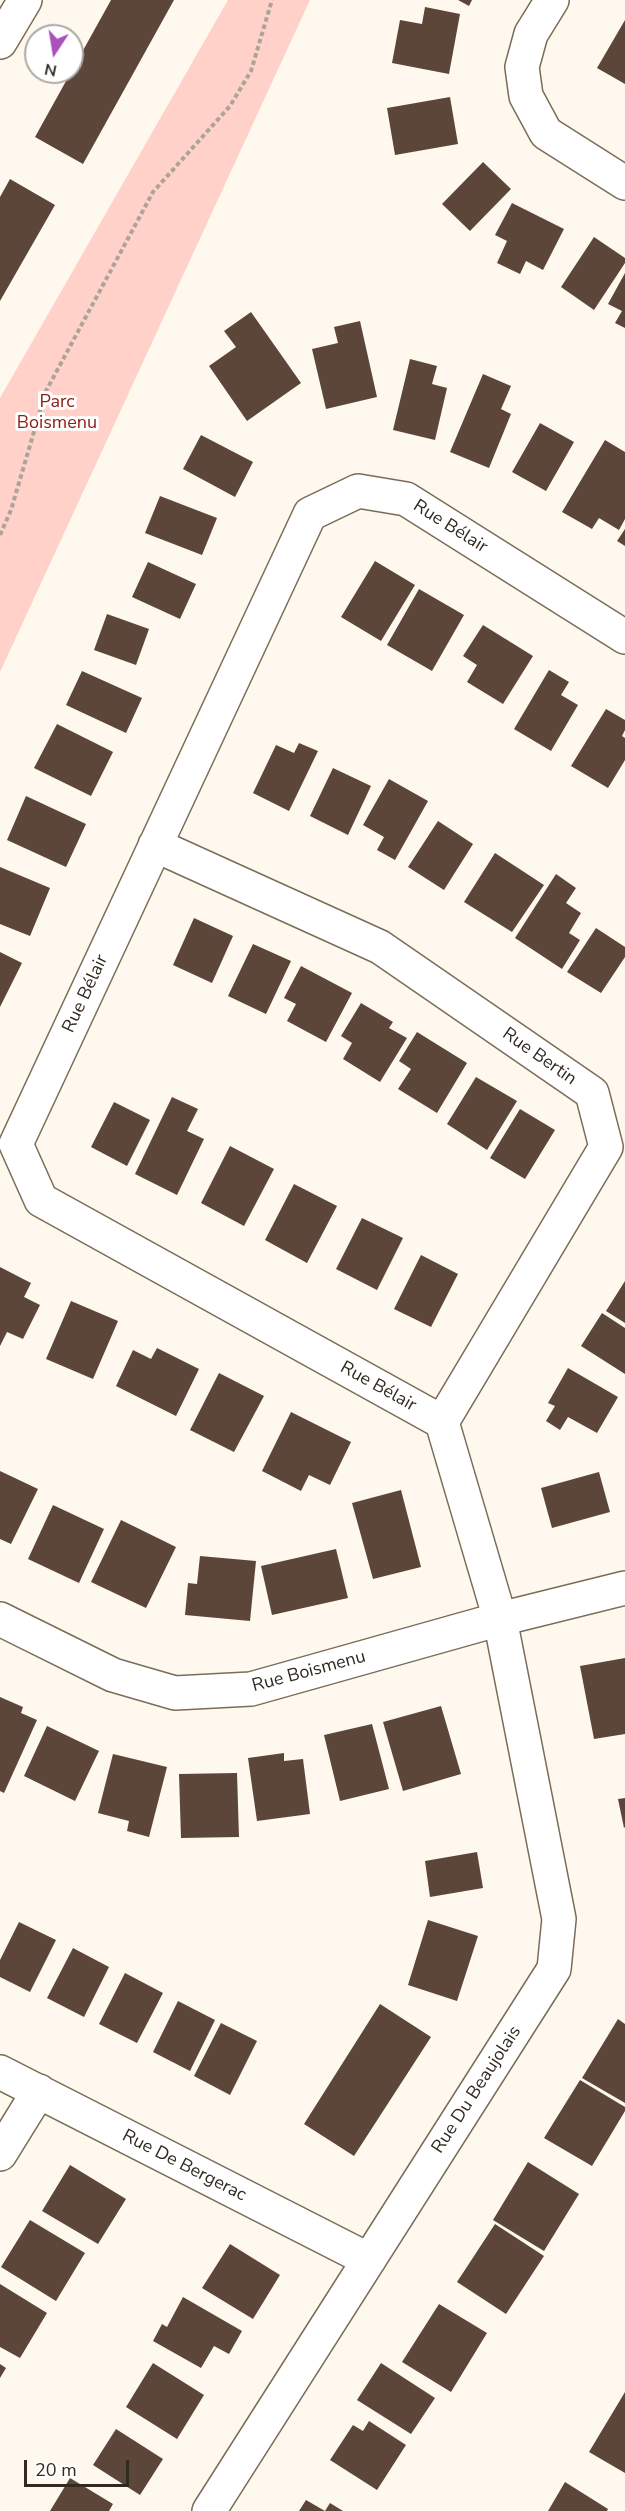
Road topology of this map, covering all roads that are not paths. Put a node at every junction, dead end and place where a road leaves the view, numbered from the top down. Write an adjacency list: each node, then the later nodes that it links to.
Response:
1 (25, 0): 3 (street)
2 (552, 0): 4 (street)
3 (0, 42)
4 (625, 183)
5 (625, 637): 6 (street, Rue Bélair)
6 (155, 845): 7 (street, Rue Bélair); 7 (street, Rue Bertin)
7 (442, 1422): 10 (street)
8 (625, 1588): 10 (street, Rue Boismenu)
9 (0, 1619): 10 (street, Rue Boismenu)
10 (500, 1619): 14 (street, Rue Du Beaujolais)
11 (0, 2072): 12 (street, Rue De Bergerac)
12 (39, 2091): 13 (street); 14 (street, Rue De Bergerac)
13 (0, 2154)
14 (369, 2260): 15 (street, Rue Du Beaujolais)
15 (209, 2511)

